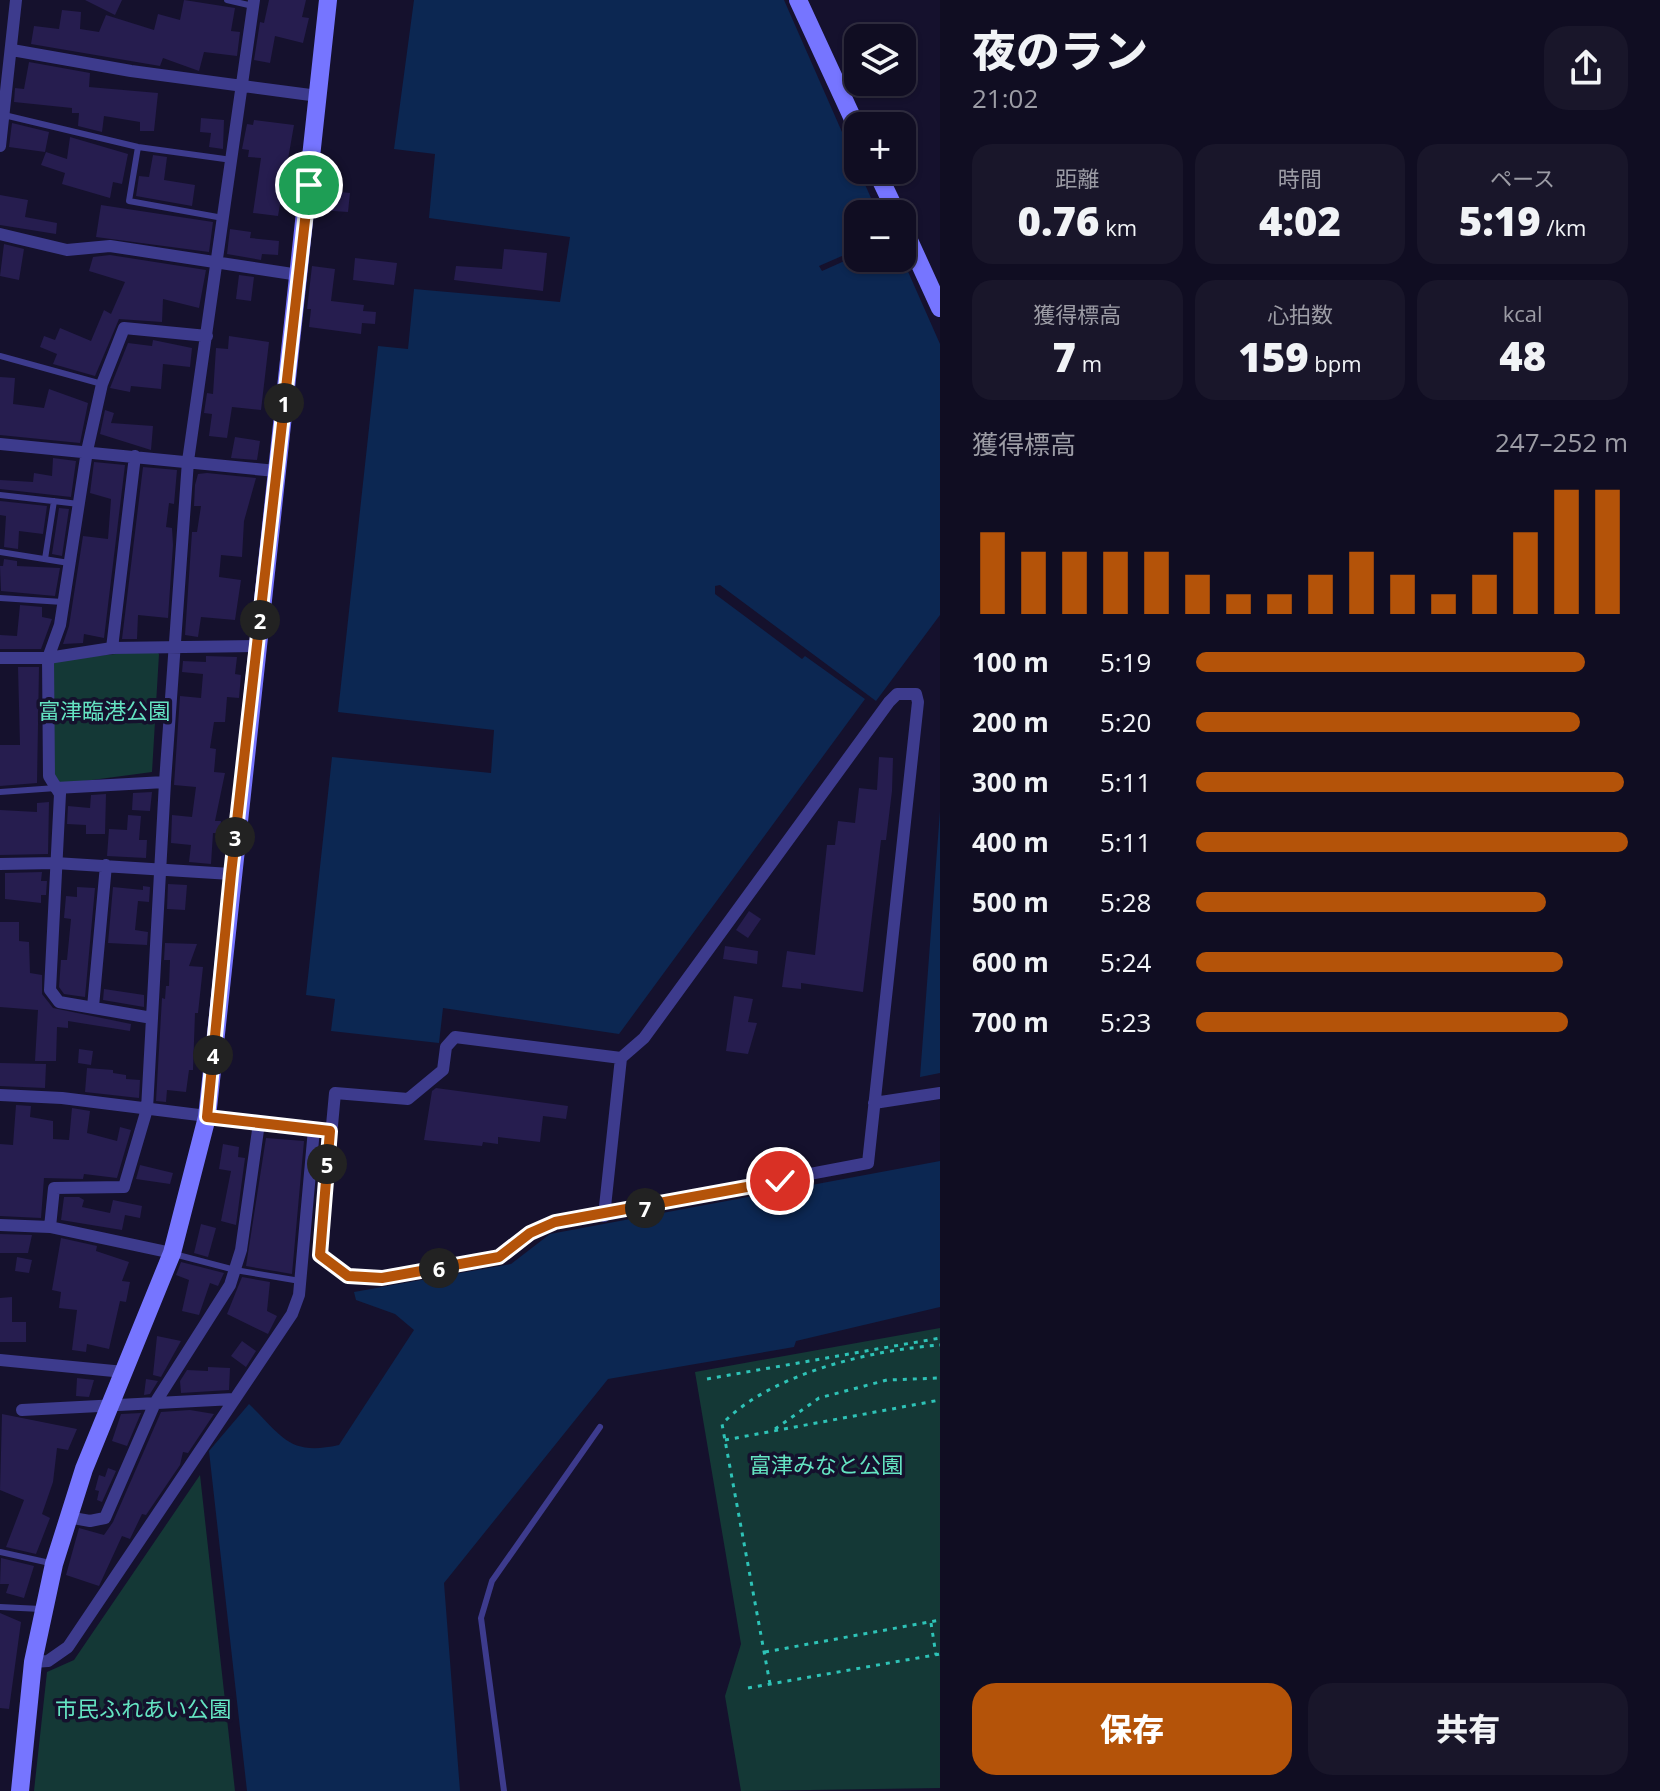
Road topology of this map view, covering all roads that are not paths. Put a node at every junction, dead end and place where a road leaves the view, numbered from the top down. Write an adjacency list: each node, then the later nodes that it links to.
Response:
1 (16, 0): 6 (street)
2 (227, 0): 5 (lane)
3 (328, 0): 8 (street)
4 (798, 0): 9 (street)
5 (254, 3): 7 (street)
6 (12, 50): 7 (street); 10 (street)
7 (241, 87): 8 (street); 13 (street)
8 (318, 96): 18 (street)
9 (850, 112)
10 (4, 115): 11 (street); 12 (lane)
11 (0, 146)
12 (138, 147): 13 (lane); 14 (lane)
13 (232, 160): 14 (street)
14 (223, 218): 17 (street)
15 (0, 234): 17 (street)
16 (916, 256): 19 (street)
17 (218, 263): 18 (street); 20 (street)
18 (299, 275): 27 (street)
19 (940, 308)
20 (207, 336): 22 (street); 26 (street)
21 (0, 356): 22 (lane)
22 (102, 384): 24 (street)
23 (0, 444): 24 (street)
24 (87, 451): 25 (street); 30 (street)
25 (135, 456): 26 (street); 38 (street)
26 (188, 461): 27 (street); 37 (street)
27 (276, 471): 36 (street)
28 (0, 495): 29 (lane)
29 (54, 501): 30 (lane); 32 (lane)
30 (79, 504): 33 (street)
31 (0, 552): 32 (lane)
32 (45, 559): 33 (lane)
33 (69, 563): 35 (street)
34 (0, 598): 35 (lane)
35 (63, 602): 40 (street)
36 (257, 646): 37 (street); 48 (street)
37 (175, 647): 38 (street); 41 (street)
38 (112, 648): 40 (street)
39 (0, 658): 40 (street)
40 (48, 658): 42 (street)
41 (165, 782): 42 (street); 47 (street)
42 (56, 788): 43 (lane); 44 (street)
43 (0, 792)
44 (55, 863): 45 (street); 46 (street); 49 (street)
45 (0, 864)
46 (106, 865): 47 (street); 49 (street)
47 (160, 869): 48 (street); 50 (street)
48 (231, 874): 56 (street)
49 (93, 1007): 50 (street)
50 (152, 1018): 55 (street)
51 (621, 1058): 54 (street); 59 (street); 60 (street)
52 (940, 1093): 54 (street)
53 (0, 1095): 55 (street)
54 (874, 1103): 60 (street)
55 (147, 1109): 56 (street); 62 (street)
56 (207, 1117): 57 (street); 63 (street)
57 (259, 1123): 58 (street); 64 (street)
58 (314, 1129): 59 (street); 65 (street)
59 (330, 1131): 60 (street)
60 (604, 1216)
61 (0, 1225): 62 (street)
62 (50, 1227): 63 (street)
63 (172, 1253): 64 (lane); 67 (street)
64 (235, 1270): 65 (lane); 69 (street)
65 (300, 1281): 68 (street)
66 (0, 1360): 67 (street)
67 (124, 1372): 70 (street)
68 (234, 1399): 69 (street); 78 (street)
69 (155, 1403): 70 (street); 73 (street)
70 (109, 1407): 71 (street); 73 (street)
71 (22, 1410)
72 (600, 1427): 80 (lane)
73 (67, 1517): 75 (street)
74 (0, 1552): 75 (lane)
75 (54, 1564): 77 (street)
76 (0, 1607): 77 (lane)
77 (45, 1609): 78 (street)
78 (33, 1662): 79 (street)
79 (20, 1791)
80 (504, 1791)

